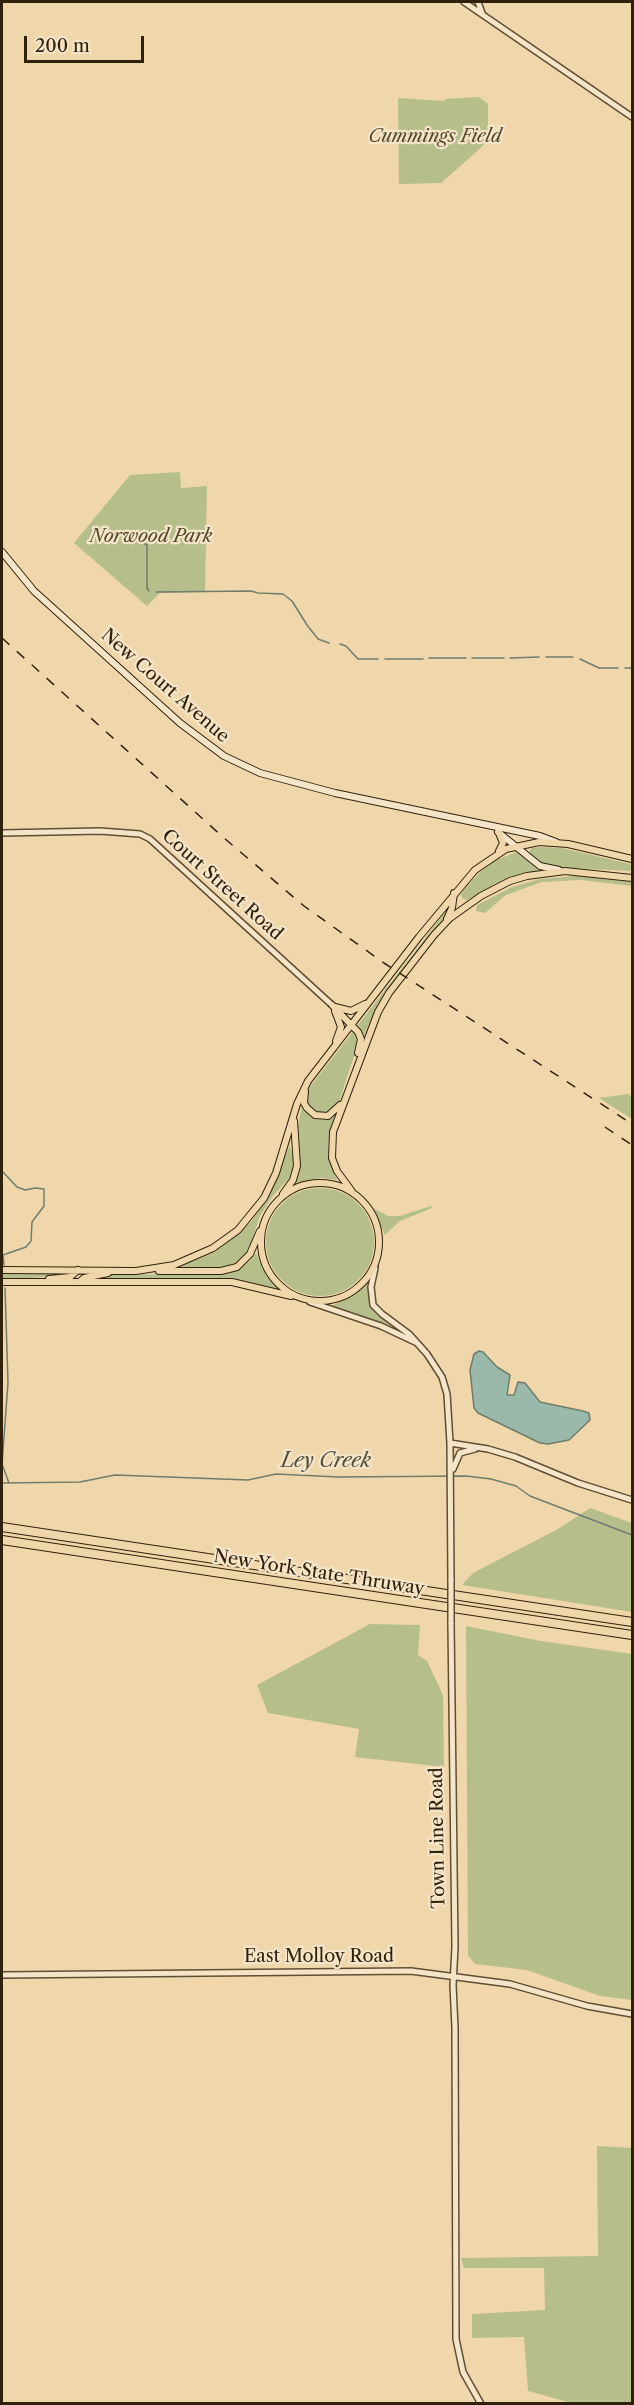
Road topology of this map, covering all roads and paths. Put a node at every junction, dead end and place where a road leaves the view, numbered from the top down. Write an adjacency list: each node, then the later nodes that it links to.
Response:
1 (471, 2): 2 (street)
2 (633, 117)
3 (2, 552): 4 (main road, New Court Avenue)
4 (480, 825): 6 (main road, New Court Avenue); 7 (main road, New Court Avenue)
5 (2, 832): 16 (street, Court Street Road)
6 (499, 833): 8 (main road, New Court Avenue); 9 (main road)
7 (560, 843): 8 (main road); 10 (main road)
8 (517, 846): 9 (main road); 11 (main road, New Court Avenue)
9 (498, 853): 13 (main road)
10 (633, 859)
11 (565, 871): 12 (main road); 14 (main road)
12 (633, 876)
13 (454, 893): 14 (main road); 15 (main road)
14 (443, 925): 19 (main road)
15 (372, 999): 16 (main road); 17 (main road)
16 (332, 1005): 17 (main road); 18 (main road)
17 (352, 1024): 18 (main road); 19 (main road)
18 (334, 1048): 20 (main road)
19 (356, 1066): 21 (main road)
20 (308, 1081): 21 (main road); 22 (main road)
21 (343, 1102): 23 (main road)
22 (295, 1111): 24 (main road); 30 (main road)
23 (351, 1190): 24 (main road); 26 (main road)
24 (280, 1198): 25 (main road)
25 (263, 1225): 30 (main road); 34 (main road)
26 (375, 1268): 35 (main road); 36 (street)
27 (2, 1270): 28 (main road)
28 (78, 1270): 29 (main road); 32 (main road)
29 (120, 1271): 30 (main road); 33 (main road)
30 (136, 1271)
31 (2, 1282): 32 (main road)
32 (26, 1282): 33 (main road)
33 (78, 1282): 34 (main road)
34 (297, 1298): 35 (main road)
35 (310, 1302): 36 (street)
36 (419, 1345): 37 (street)
37 (450, 1443): 38 (street); 39 (street)
38 (479, 1448): 39 (street); 40 (street)
39 (452, 1467): 46 (street, Town Line Road, bridge)
40 (633, 1500)
41 (2, 1527): 43 (highway, New York State Thruway)
42 (2, 1540): 44 (highway, New York State Thruway)
43 (633, 1622)
44 (633, 1635)
45 (2, 1975): 46 (street, East Molloy Road)
46 (454, 1975): 47 (street, East Molloy Road); 48 (street, Town Line Road)
47 (633, 2014)
48 (481, 2403)

